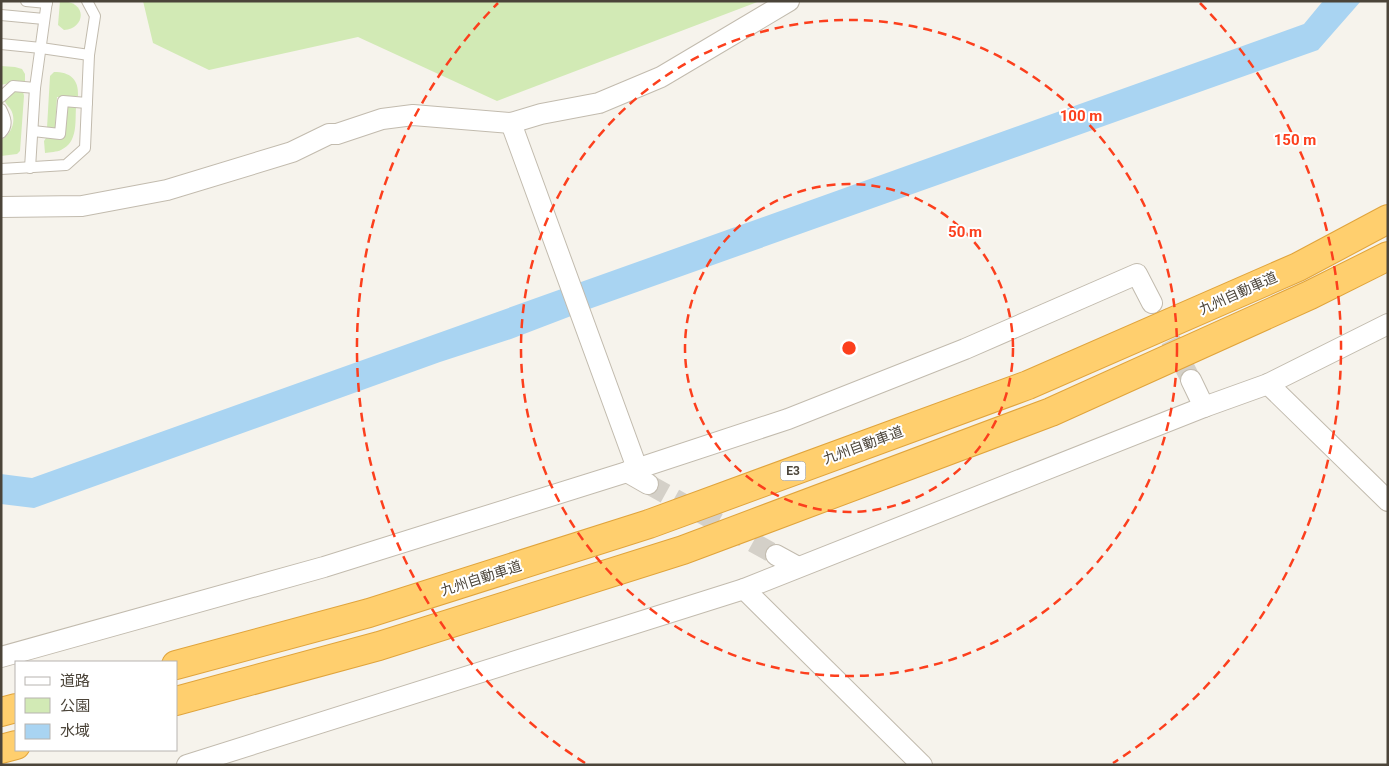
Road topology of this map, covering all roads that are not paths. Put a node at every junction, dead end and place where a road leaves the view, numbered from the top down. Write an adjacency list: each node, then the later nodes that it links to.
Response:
1 (26, 1): 4 (lane)
2 (87, 1): 9 (lane)
3 (789, 1): 14 (street)
4 (47, 2): 6 (lane)
5 (1, 15): 6 (lane)
6 (44, 19): 8 (lane)
7 (1, 44): 8 (lane)
8 (40, 48): 9 (lane); 10 (lane)
9 (89, 55): 12 (lane)
10 (35, 88): 11 (lane); 15 (lane)
11 (1, 96)
12 (87, 103): 15 (lane); 17 (lane)
13 (1, 109): 16 (lane)
14 (511, 123): 19 (street); 27 (street)
15 (32, 132): 17 (lane)
16 (1, 133)
17 (30, 168): 18 (lane)
18 (1, 169)
19 (1, 207)
20 (1388, 219): 33 (highway, 九州自動車道 / E3)
21 (1388, 256): 34 (highway)
22 (1152, 303): 27 (street)
23 (1388, 324): 25 (street)
24 (1191, 380): 26 (street)
25 (1268, 384): 26 (street); 28 (street)
26 (1204, 407): 30 (street)
27 (637, 474): 32 (street)
28 (1388, 501)
29 (776, 555): 30 (street)
30 (798, 567): 31 (street)
31 (744, 589): 39 (street); 40 (street)
32 (1, 657)
33 (178, 664)
34 (178, 700)
35 (15, 708): 36 (highway)
36 (1, 712)
37 (15, 745): 38 (highway)
38 (1, 749)
39 (188, 765)
40 (922, 765)

